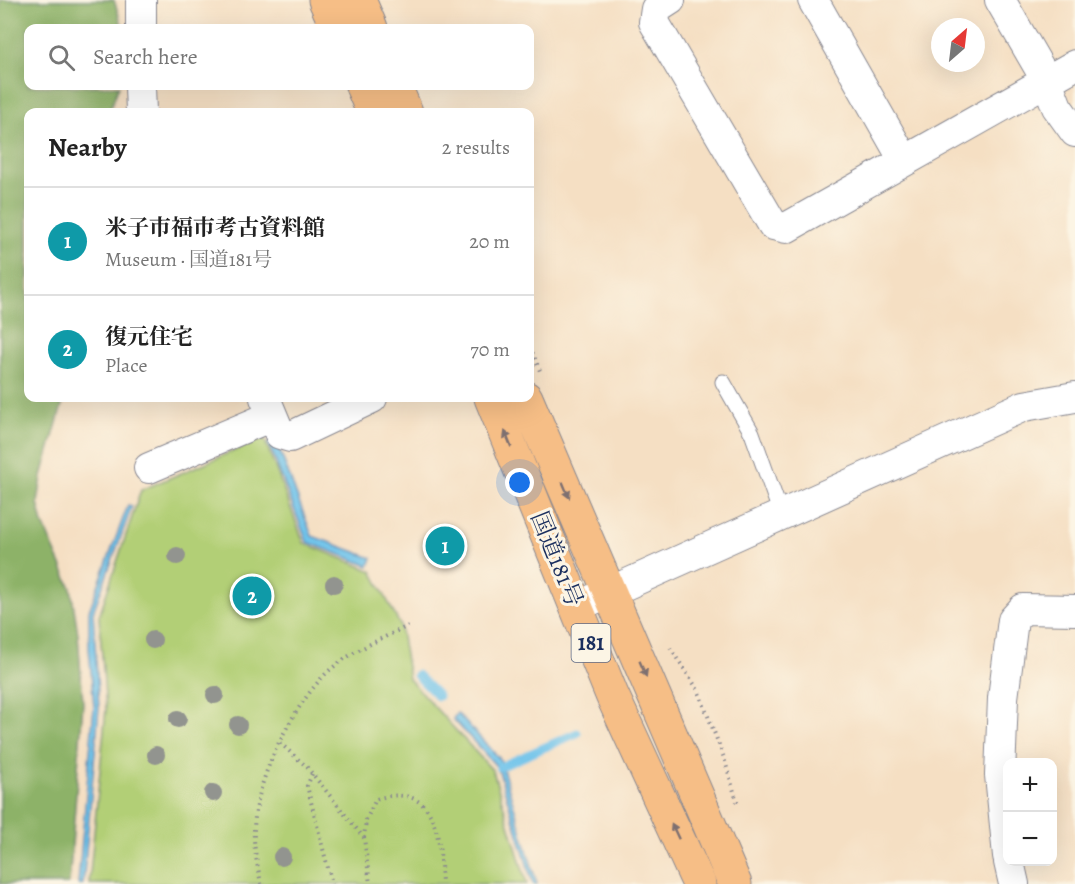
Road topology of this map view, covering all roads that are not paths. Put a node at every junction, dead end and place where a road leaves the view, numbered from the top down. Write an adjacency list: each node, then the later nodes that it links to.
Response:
1 (141, 0): 7 (street)
2 (325, 0): 8 (highway)
3 (359, 0): 9 (highway)
4 (670, 0): 19 (street)
5 (813, 0): 19 (street)
6 (1000, 0): 11 (street)
7 (141, 24)
8 (335, 24)
9 (369, 24)
10 (1075, 65): 11 (street)
11 (1047, 81): 18 (street); 19 (street)
12 (140, 90): 15 (street)
13 (364, 90): 16 (highway)
14 (397, 90): 17 (highway)
15 (141, 108)
16 (371, 108)
17 (404, 108)
18 (1075, 132)
19 (904, 160)
20 (723, 382): 27 (lane)
21 (1075, 397): 27 (street)
22 (364, 402): 25 (street)
23 (493, 402): 29 (highway, 国道181号 / 181, one-way to 23)
24 (528, 402): 28 (highway, 国道181号 / 181, one-way to 28)
25 (268, 407): 26 (street)
26 (149, 468)
27 (781, 514): 28 (street)
28 (610, 593): 29 (street); 34 (highway, 国道181号 / 181, one-way to 34)
29 (576, 607): 33 (highway, 国道181号 / 181, one-way to 29)
30 (1075, 610): 31 (street)
31 (1004, 812)
32 (1010, 866): 35 (street)
33 (699, 884)
34 (735, 884)
35 (1014, 884)

